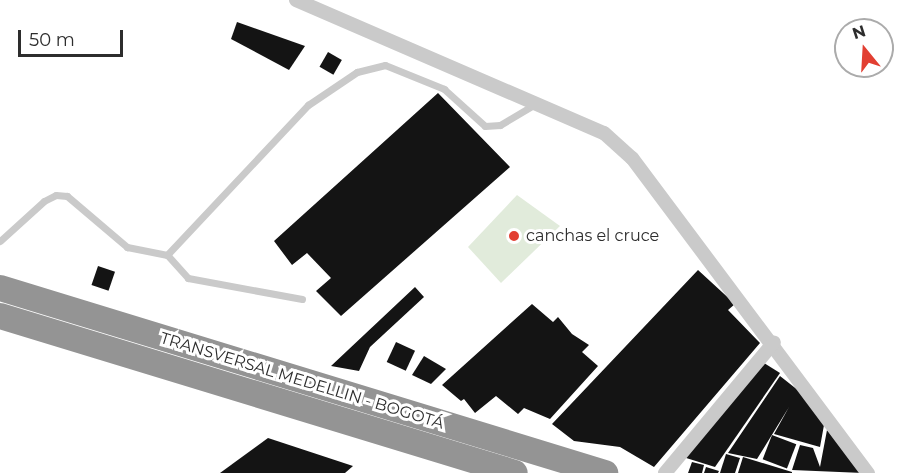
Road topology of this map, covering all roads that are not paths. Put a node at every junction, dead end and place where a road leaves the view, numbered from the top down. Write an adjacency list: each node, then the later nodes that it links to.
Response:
1 (296, 0): 2 (street)
2 (539, 102): 4 (lane); 8 (street)
3 (0, 241): 4 (lane)
4 (167, 255): 6 (lane)
5 (0, 288): 10 (highway, TRANSVERSAL MEDELLIN - BOGOTÁ)
6 (302, 299)
7 (0, 316): 9 (highway, TRANSVERSAL MEDELLIN - BOGOTÁ)
8 (774, 342): 11 (street); 12 (street)
9 (502, 471)
10 (605, 473)
11 (665, 473)
12 (868, 473)

